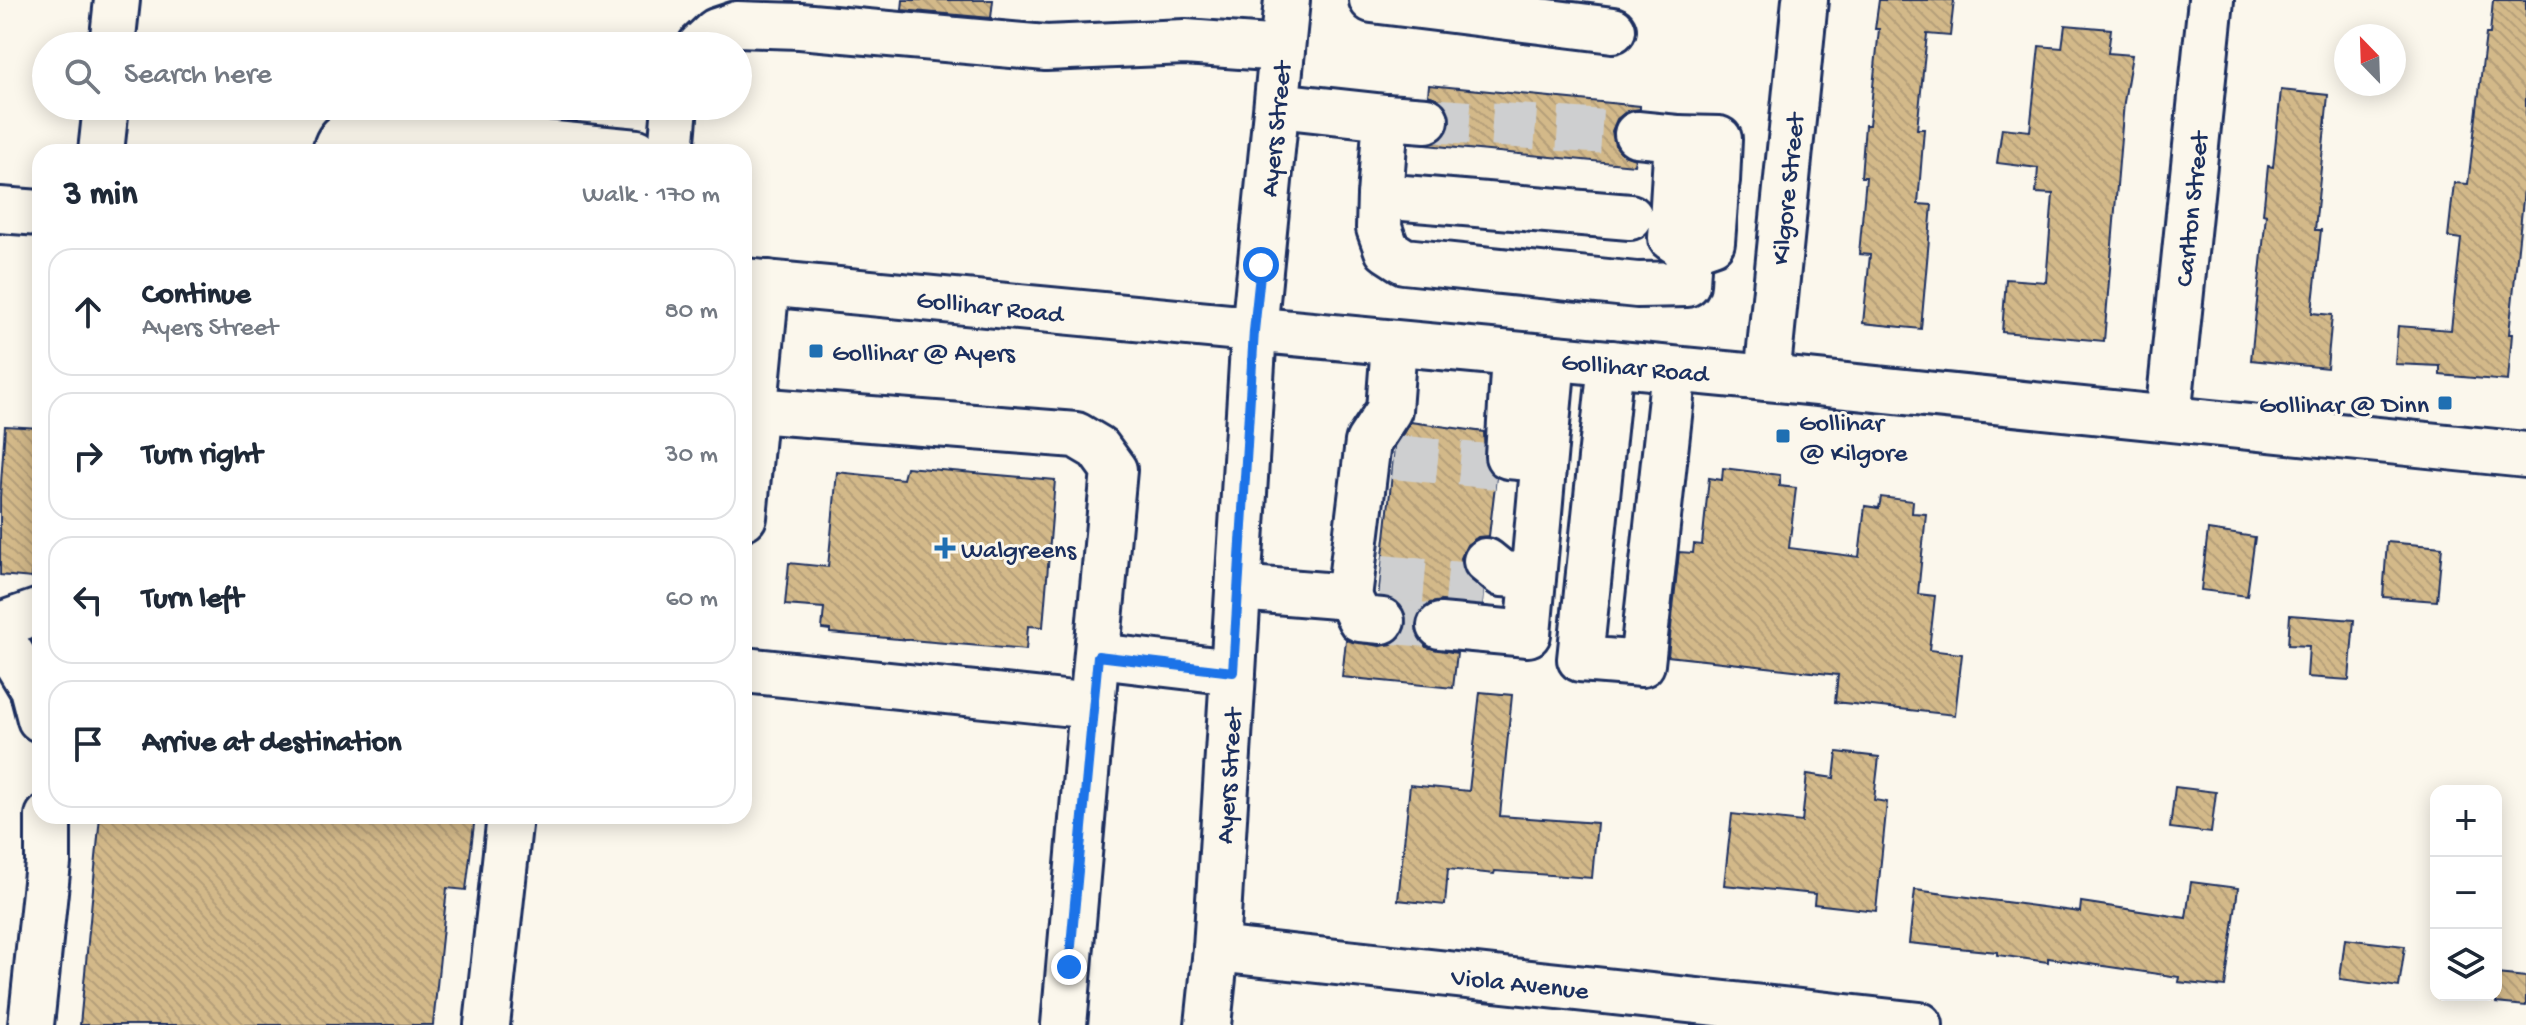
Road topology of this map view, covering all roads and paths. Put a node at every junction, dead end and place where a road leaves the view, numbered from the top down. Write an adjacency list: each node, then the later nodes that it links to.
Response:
1 (117, 0): 8 (main road)
2 (1287, 0): 9 (main road, Ayers Street)
3 (1805, 0): 28 (main road, Kilgore Street)
4 (2211, 0): 30 (main road, Carlton Street)
5 (1384, 1): 7 (main road)
6 (713, 26): 9 (main road)
7 (1613, 30)
8 (114, 32)
9 (1282, 49): 10 (main road, Ayers Street)
10 (1277, 105): 17 (main road); 23 (main road, Ayers Street)
11 (104, 120): 13 (main road)
12 (674, 120): 16 (main road)
13 (102, 144)
14 (337, 144): 15 (main road)
15 (554, 144)
16 (672, 144)
17 (1380, 196): 20 (main road); 21 (main road)
18 (0, 210): 19 (main road)
19 (32, 212)
20 (1630, 217)
21 (1689, 250): 21 (main road)
22 (756, 282): 23 (main road, Gollihar Road); 29 (main road)
23 (1254, 331): 24 (main road, Gollihar Road); 33 (main road, Ayers Street)
24 (1394, 344): 25 (main road, Gollihar Road); 33 (main road)
25 (1533, 356): 26 (main road, Gollihar Road); 36 (main road)
26 (1611, 363): 27 (main road, Gollihar Road); 27 (main road)
27 (1674, 370): 28 (main road, Gollihar Road)
28 (1767, 378): 30 (main road, Gollihar Road)
29 (755, 410): 31 (main road); 38 (main road)
30 (2168, 418): 32 (main road, Gollihar Road)
31 (752, 439)
32 (2526, 455)
33 (1238, 588): 40 (main road, Ayers Street)
34 (32, 614): 35 (main road)
35 (0, 625)
36 (1440, 626)
37 (0, 635): 41 (main road)
38 (1098, 656): 40 (main road); 42 (main road)
39 (752, 671): 42 (main road)
40 (1233, 672): 45 (main road, Ayers Street)
41 (32, 688)
42 (1092, 706): 48 (main road)
43 (48, 824): 46 (main road)
44 (509, 824): 47 (main road)
45 (1216, 949): 49 (main road, Ayers Street); 50 (main road, Viola Avenue)
46 (31, 1025)
47 (487, 1025)
48 (1064, 1025)
49 (1208, 1025)
50 (1920, 1025)

